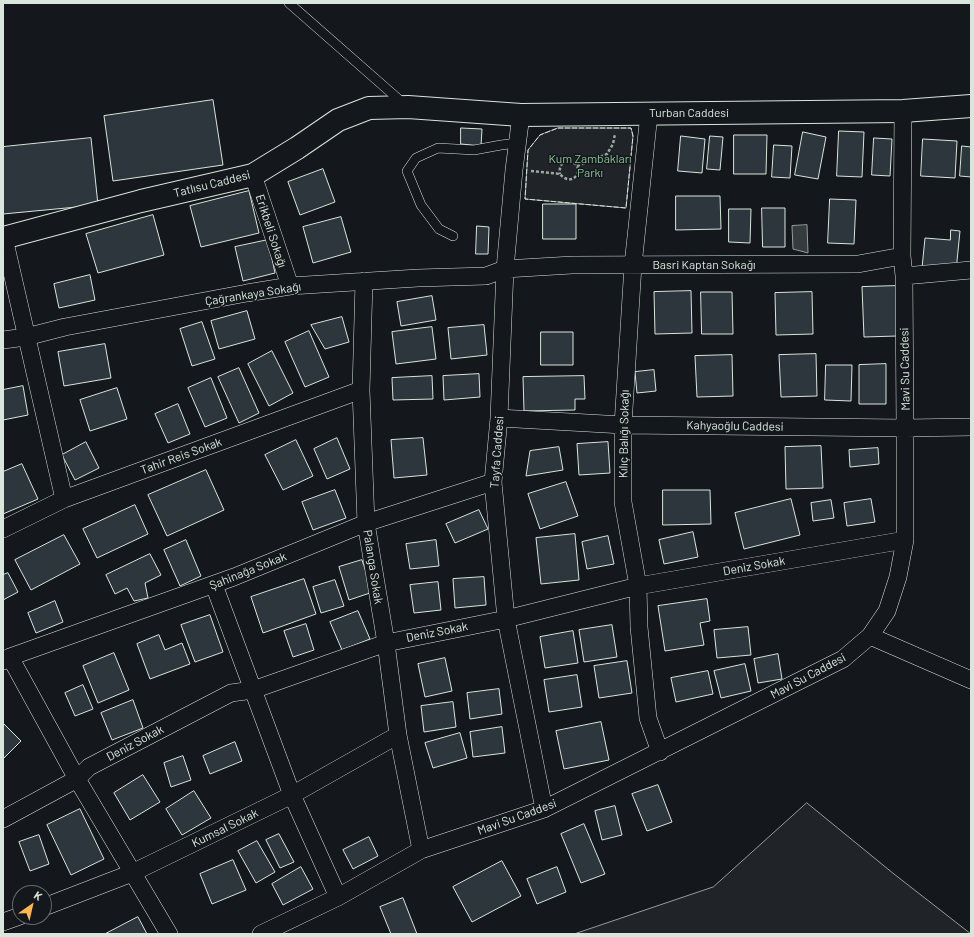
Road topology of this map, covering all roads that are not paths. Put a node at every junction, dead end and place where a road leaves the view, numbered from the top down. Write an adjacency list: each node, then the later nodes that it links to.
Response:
1 (289, 3): 3 (lane)
2 (971, 106): 4 (main road, Turban Caddesi)
3 (408, 107): 6 (main road, Turban Caddesi); 8 (main road, Tatlısu Caddesi)
4 (903, 111): 5 (main road, Turban Caddesi); 11 (street, Mavi Su Caddesi)
5 (649, 114): 6 (main road, Turban Caddesi); 12 (street, Kılıç Balığı Sokağı)
6 (521, 115): 7 (street, Tayfa Caddesi)
7 (517, 143): 9 (lane); 13 (street, Tayfa Caddesi)
8 (253, 175): 10 (main road, Tatlısu Caddesi); 17 (street, Erikbeli Sokağı)
9 (453, 236)
10 (3, 238): 18 (street)
11 (902, 256): 12 (street, Basri Kaptan Sokağı); 15 (street, Mavi Su Caddesi)
12 (633, 265): 13 (street, Basri Kaptan Sokağı); 22 (street, Kılıç Balığı Sokağı)
13 (505, 269): 16 (street, Çağrankaya Sokağı); 21 (street, Tayfa Caddesi)
14 (971, 270): 15 (street)
15 (904, 276): 24 (street, Mavi Su Caddesi)
16 (364, 281): 17 (street, Çağrankaya Sokağı); 20 (street, Palanga Sokak)
17 (290, 286): 18 (street, Çağrankaya Sokağı)
18 (26, 337): 19 (street, Çağrankaya Sokağı); 26 (street)
19 (3, 340)
20 (362, 390): 26 (street, Tahir Reis Sokak); 27 (street, Palanga Sokak)
21 (499, 418): 22 (street, Kahyaoğlu Caddesi); 25 (street, Tayfa Caddesi)
22 (623, 425): 24 (street, Kahyaoğlu Caddesi); 31 (street, Kılıç Balığı Sokağı)
23 (971, 427): 24 (street, Kahyaoğlu Caddesi)
24 (905, 428): 29 (street, Mavi Su Caddesi)
25 (493, 482): 27 (street, Şahinağa Sokak); 32 (street, Tayfa Caddesi)
26 (64, 498): 28 (street, Tahir Reis Sokak)
27 (366, 523): 30 (street, Şahinağa Sokak); 34 (street, Palanga Sokak)
28 (3, 529)
29 (904, 540): 31 (street, Deniz Sokak); 33 (street, Mavi Su Caddesi)
30 (214, 585): 35 (street, Şahinağa Sokak); 37 (street)
31 (638, 586): 32 (street, Deniz Sokak); 39 (street, Kılıç Balığı Sokağı)
32 (506, 619): 34 (street, Deniz Sokak); 42 (street, Tayfa Caddesi)
33 (870, 636): 36 (street); 39 (street, Mavi Su Caddesi)
34 (386, 643): 37 (street, Deniz Sokak); 38 (street, Palanga Sokak)
35 (7, 659): 40 (street)
36 (971, 680)
37 (253, 690): 40 (street, Deniz Sokak); 41 (street)
38 (398, 735): 41 (street, Kumsal Sokak); 44 (street, Palanga Sokak)
39 (660, 752): 42 (street, Mavi Su Caddesi)
40 (77, 779): 43 (street, Deniz Sokak); 45 (street)
41 (292, 795): 45 (street, Kumsal Sokak); 46 (street)
42 (544, 810): 44 (street, Mavi Su Caddesi)
43 (3, 819)
44 (421, 850): 46 (street, Mavi Su Caddesi)
45 (132, 873): 47 (street, Kumsal Sokak); 48 (street)
46 (338, 897): 49 (street, Mavi Su Caddesi)
47 (52, 903)
48 (168, 934)
49 (261, 934)

